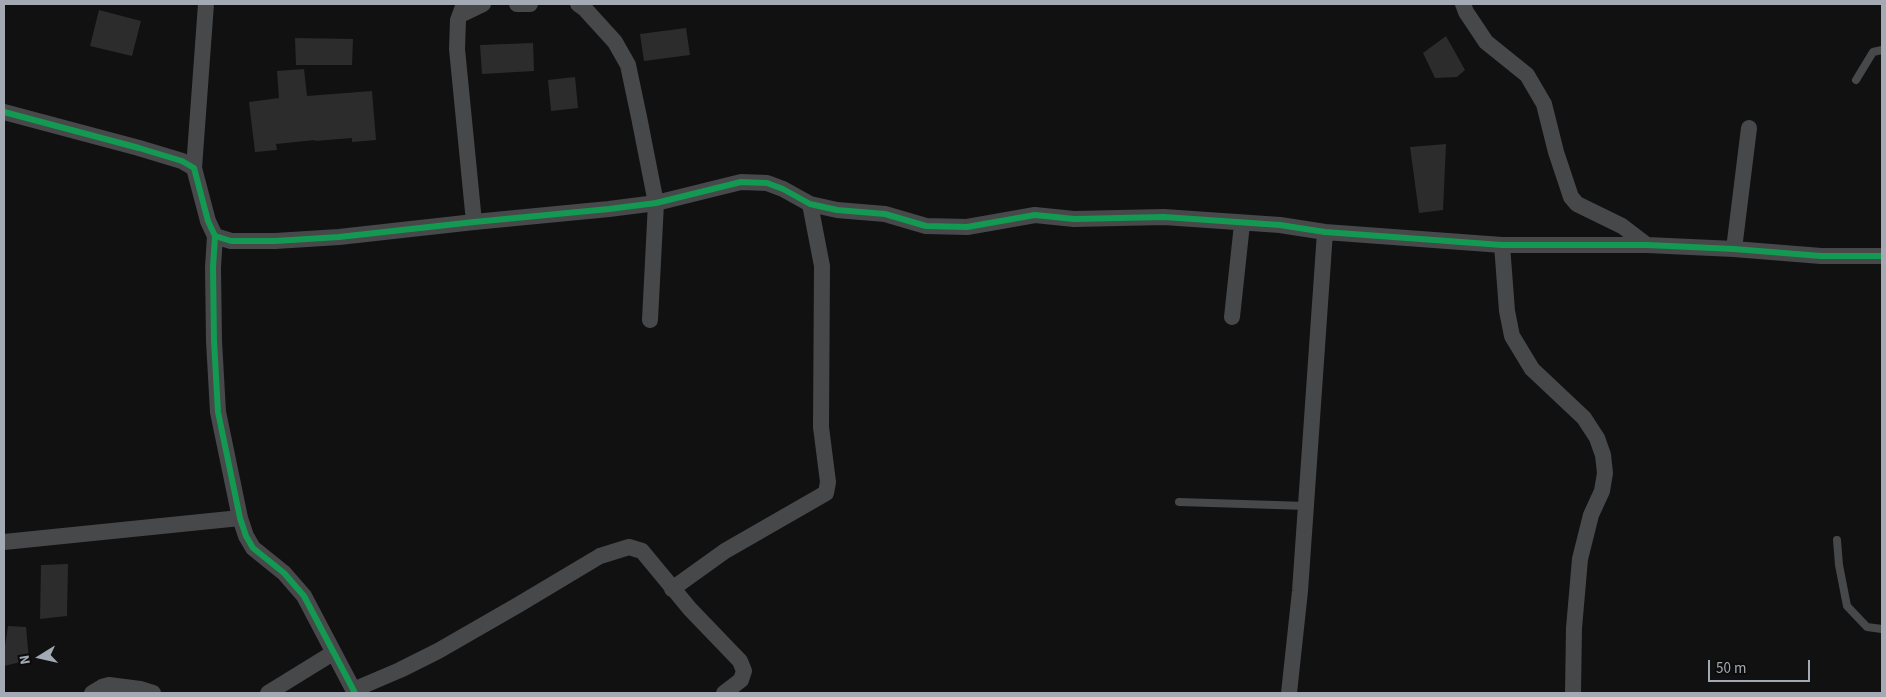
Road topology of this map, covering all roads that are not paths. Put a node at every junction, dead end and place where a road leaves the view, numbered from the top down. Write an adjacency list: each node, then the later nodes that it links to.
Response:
1 (206, 4): 12 (street)
2 (483, 4): 7 (street)
3 (517, 4): 4 (street)
4 (530, 4)
5 (578, 4): 13 (street)
6 (1463, 4): 20 (street)
7 (462, 9): 15 (street)
8 (1882, 50): 9 (lane)
9 (1856, 80)
10 (4, 112): 12 (street)
11 (1749, 128): 21 (street)
12 (194, 168): 18 (street)
13 (656, 203): 14 (street); 15 (street); 24 (street)
14 (810, 204): 16 (street); 30 (street)
15 (474, 222): 18 (street)
16 (1242, 224): 17 (street); 23 (street)
17 (1325, 232): 19 (street); 26 (street)
18 (215, 236): 27 (street)
19 (1502, 245): 20 (street); 39 (street)
20 (1648, 245): 21 (street)
21 (1734, 249): 22 (street)
22 (1882, 256)
23 (1232, 318)
24 (650, 320)
25 (1179, 502): 26 (lane)
26 (1307, 506): 38 (street)
27 (240, 518): 29 (street); 32 (street)
28 (1837, 540): 31 (lane)
29 (4, 542)
30 (672, 589): 33 (street); 37 (street)
31 (1882, 629)
32 (333, 653): 33 (street); 36 (street)
33 (354, 691)
34 (92, 693): 35 (street)
35 (153, 693)
36 (268, 693)
37 (724, 693)
38 (1289, 693)
39 (1573, 693)

